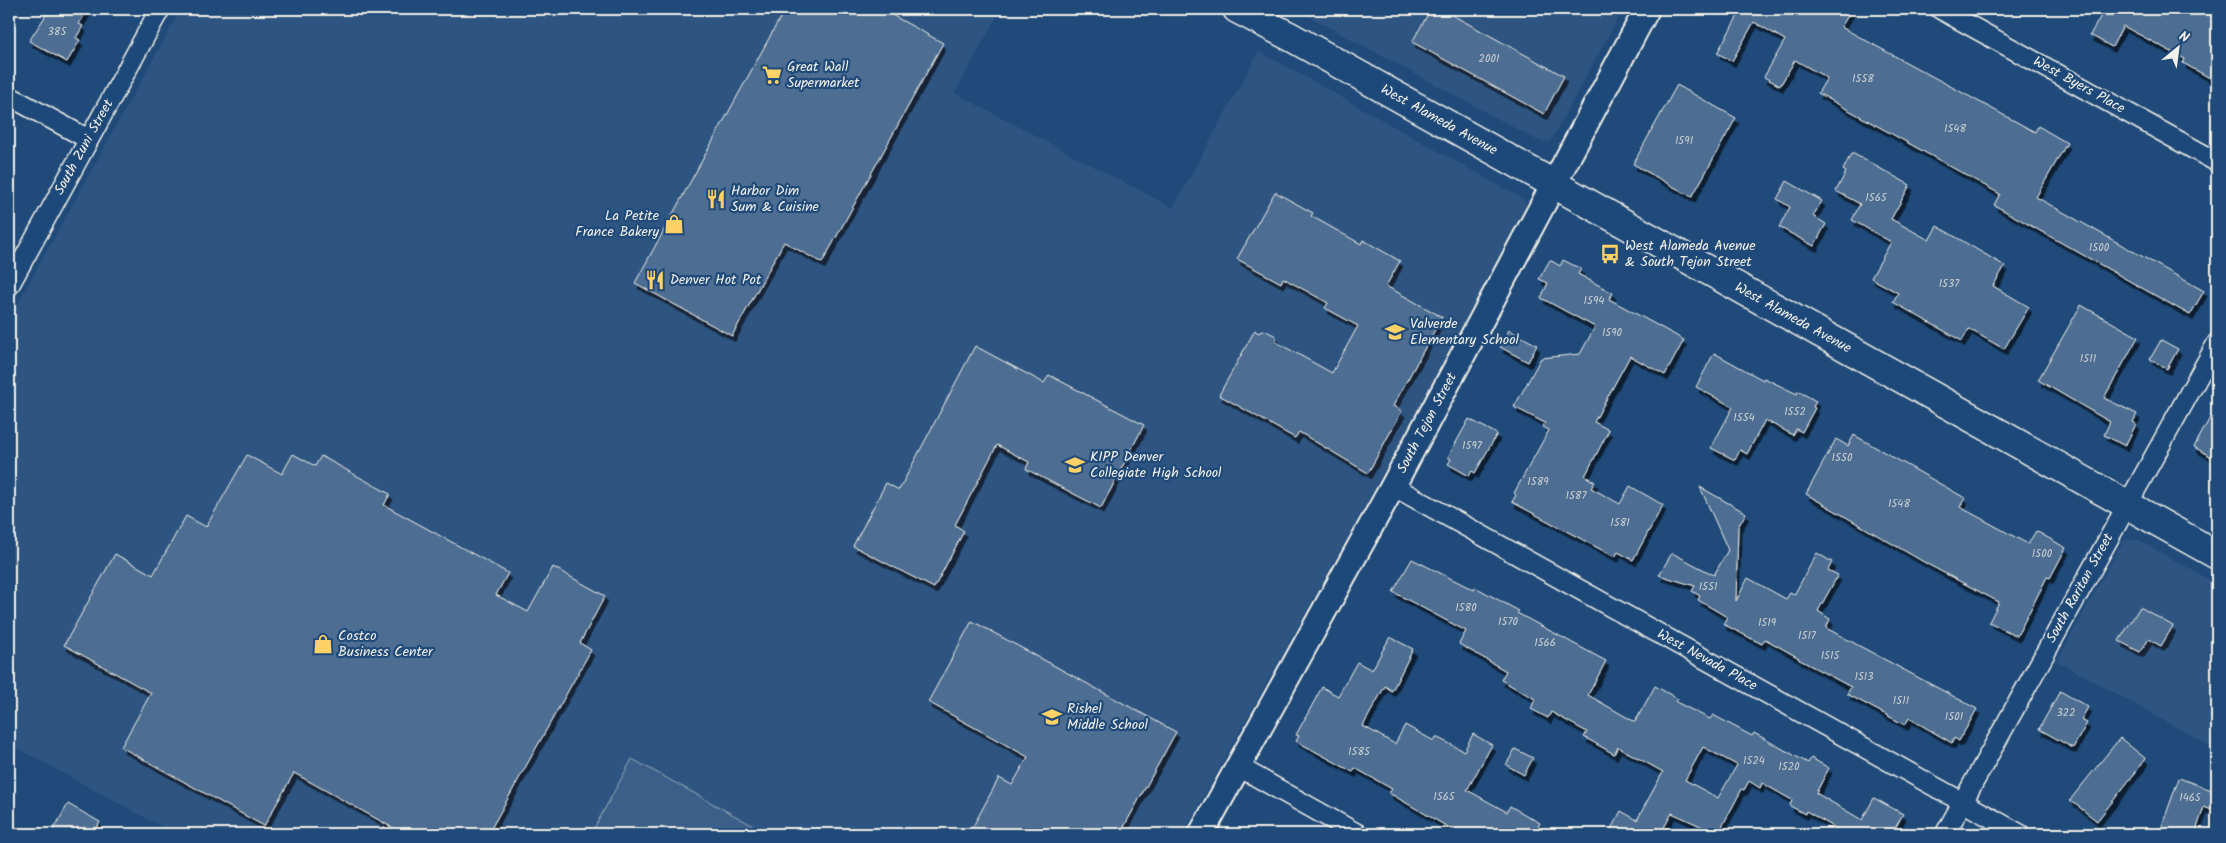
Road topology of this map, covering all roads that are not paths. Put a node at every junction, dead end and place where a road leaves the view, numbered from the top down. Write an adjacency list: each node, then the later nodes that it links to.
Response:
1 (160, 9): 6 (street, South Zuni Street)
2 (1237, 9): 8 (main road, West Alameda Avenue)
3 (1647, 9): 8 (street, South Tejon Street)
4 (1940, 9): 7 (street, West Byers Place)
5 (9, 96): 6 (street)
6 (88, 139): 9 (street, South Zuni Street)
7 (2217, 162)
8 (1555, 186): 11 (street, South Tejon Street); 12 (main road, West Alameda Avenue)
9 (9, 286)
10 (2217, 343): 12 (street, South Raritan Street)
11 (1394, 486): 14 (street, South Tejon Street); 15 (street, West Nevada Place)
12 (2126, 505): 13 (main road, West Alameda Avenue); 15 (street, South Raritan Street)
13 (2217, 555)
14 (1239, 767): 16 (street, South Tejon Street); 17 (street)
15 (1963, 802): 18 (street, South Raritan Street); 19 (street, West Nevada Place)
16 (1201, 834)
17 (1358, 834)
18 (1945, 834)
19 (2020, 834)

